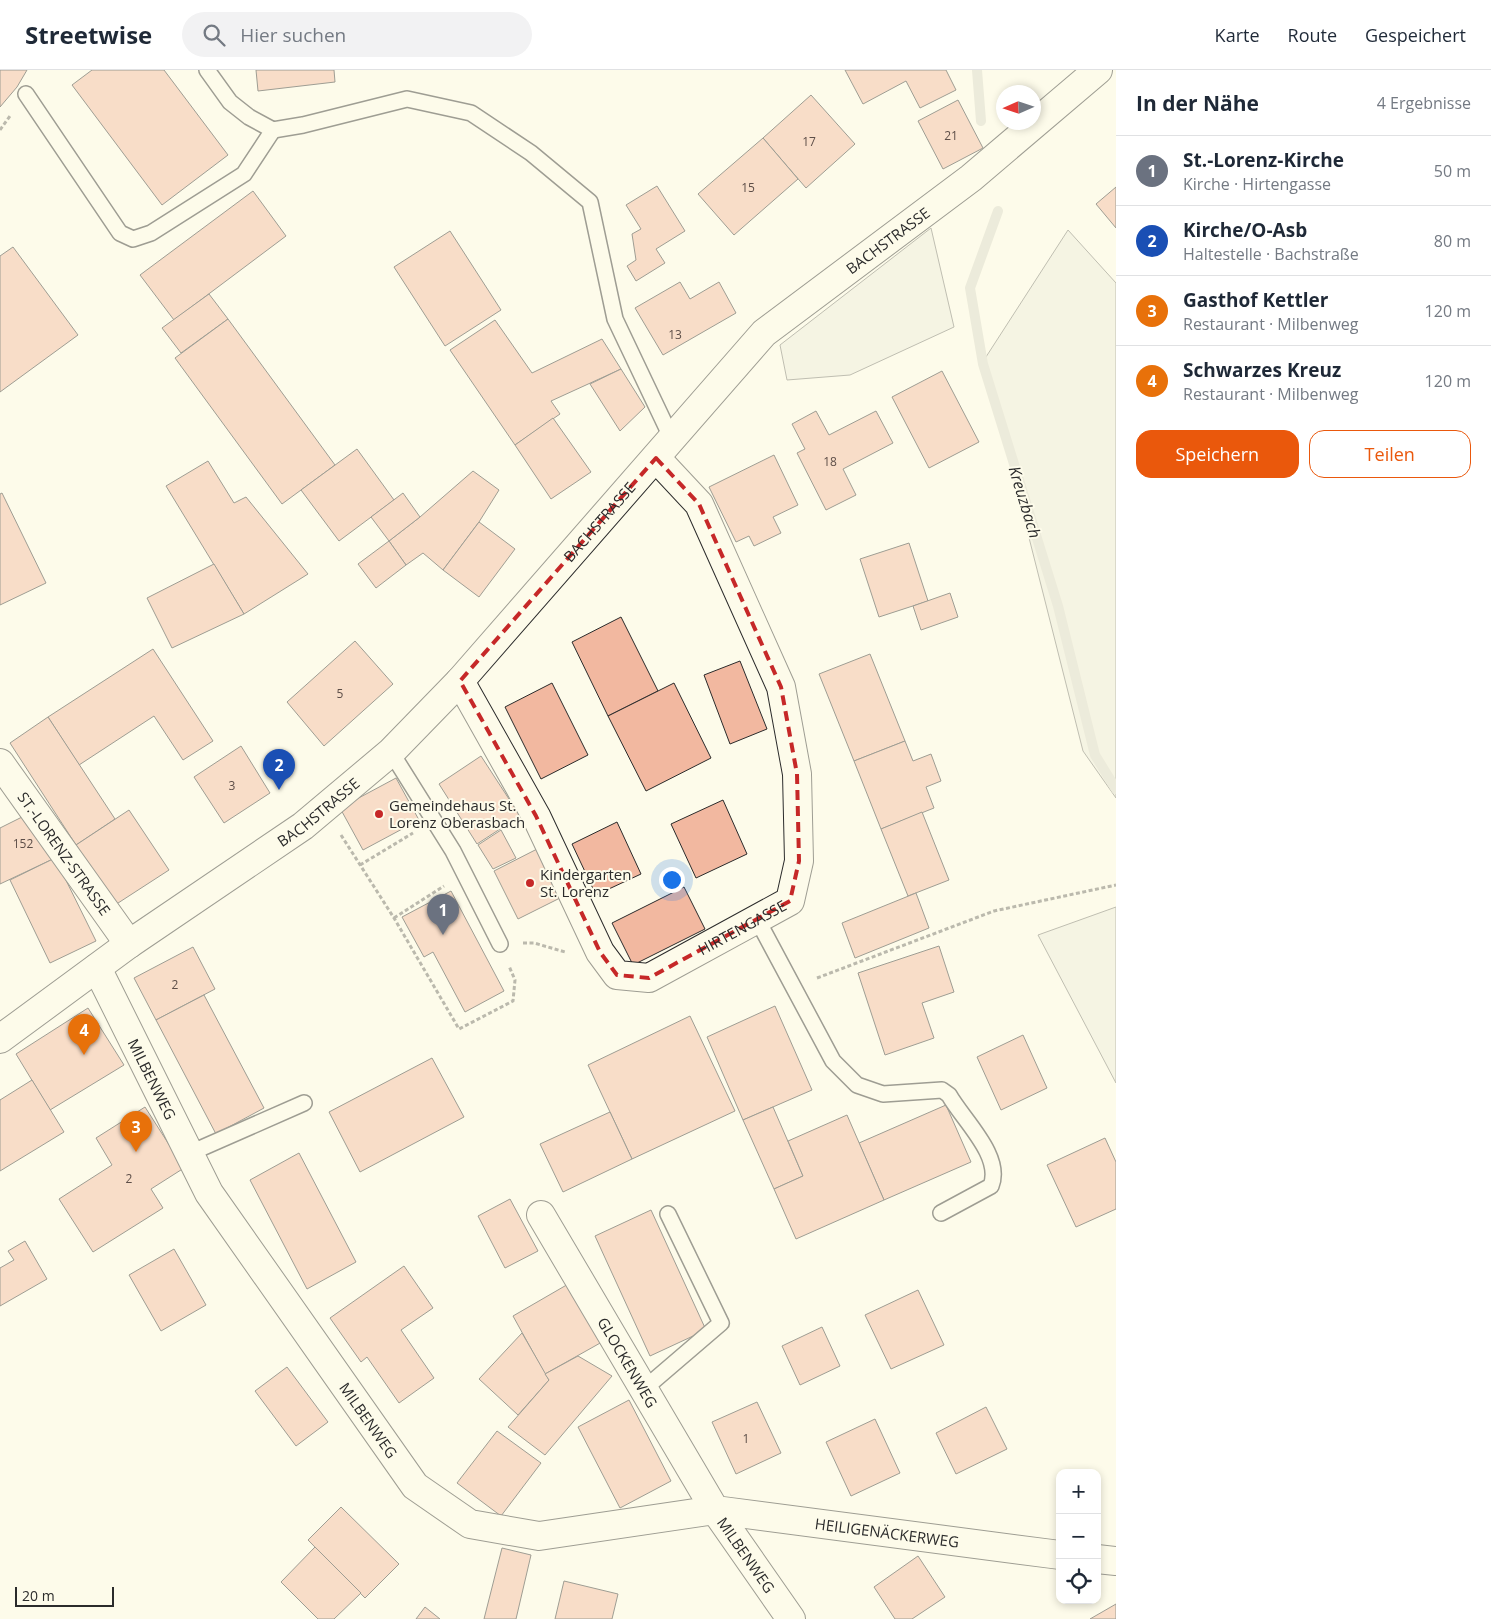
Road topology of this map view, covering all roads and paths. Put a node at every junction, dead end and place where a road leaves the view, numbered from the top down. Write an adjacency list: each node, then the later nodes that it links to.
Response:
1 (207, 70): 4 (lane)
2 (1098, 70): 5 (street, BACHSTRASSE)
3 (26, 94): 4 (lane)
4 (274, 130): 5 (lane)
5 (664, 448): 6 (street, BACHSTRASSE); 15 (street, HIRTENGASSE)
6 (460, 680): 7 (street, BACHSTRASSE); 18 (street, HIRTENGASSE)
7 (391, 752): 9 (street, BACHSTRASSE); 10 (lane)
8 (0, 762): 16 (street, ST.-LORENZ-STRASSE)
9 (323, 807): 11 (path); 16 (street, BACHSTRASSE)
10 (434, 820): 11 (path); 12 (lane)
11 (360, 865): 14 (path)
12 (464, 874): 14 (path); 17 (lane)
13 (1116, 885): 20 (path)
14 (394, 918): 17 (path)
15 (757, 919): 18 (street, HIRTENGASSE); 20 (lane)
16 (129, 944): 19 (street, BACHSTRASSE)
17 (500, 944): 18 (path)
18 (600, 952)
19 (97, 968): 21 (street, BACHSTRASSE); 23 (street, MILBENWEG)
20 (793, 987): 24 (lane)
21 (0, 1039)
22 (304, 1102): 23 (lane)
23 (188, 1154): 28 (street, MILBENWEG)
24 (941, 1213)
25 (668, 1214): 27 (lane)
26 (541, 1215): 27 (street, GLOCKENWEG)
27 (644, 1388): 28 (street, GLOCKENWEG)
28 (715, 1510): 29 (street, HEILIGENÄCKERWEG); 32 (street, MILBENWEG)
29 (1056, 1554)
30 (1101, 1559): 31 (street)
31 (1116, 1561)
32 (791, 1619)

